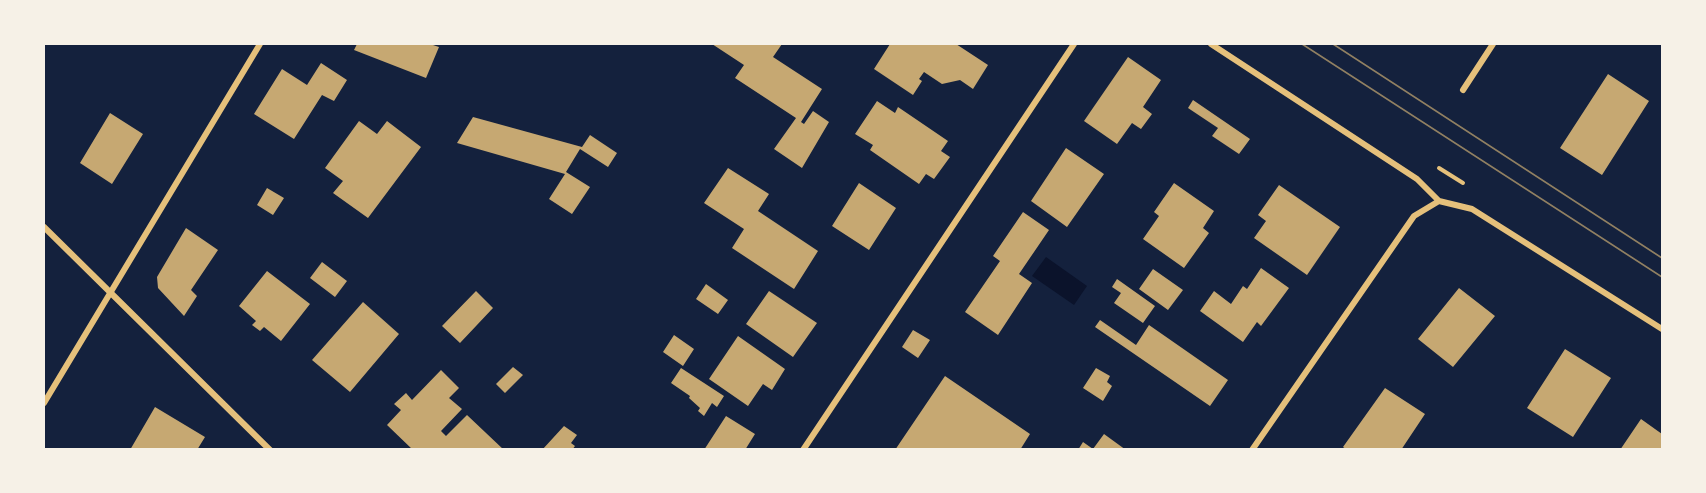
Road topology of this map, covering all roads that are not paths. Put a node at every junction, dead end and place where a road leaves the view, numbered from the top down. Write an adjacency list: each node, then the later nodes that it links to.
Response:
1 (260, 44): 8 (street)
2 (1074, 44): 12 (street)
3 (1211, 44): 6 (street)
4 (1493, 44): 5 (street)
5 (1463, 90)
6 (1438, 201): 9 (street); 13 (street)
7 (44, 227): 8 (street)
8 (110, 293): 10 (street); 11 (street)
9 (1662, 330)
10 (44, 403)
11 (270, 450)
12 (803, 450)
13 (1252, 450)

